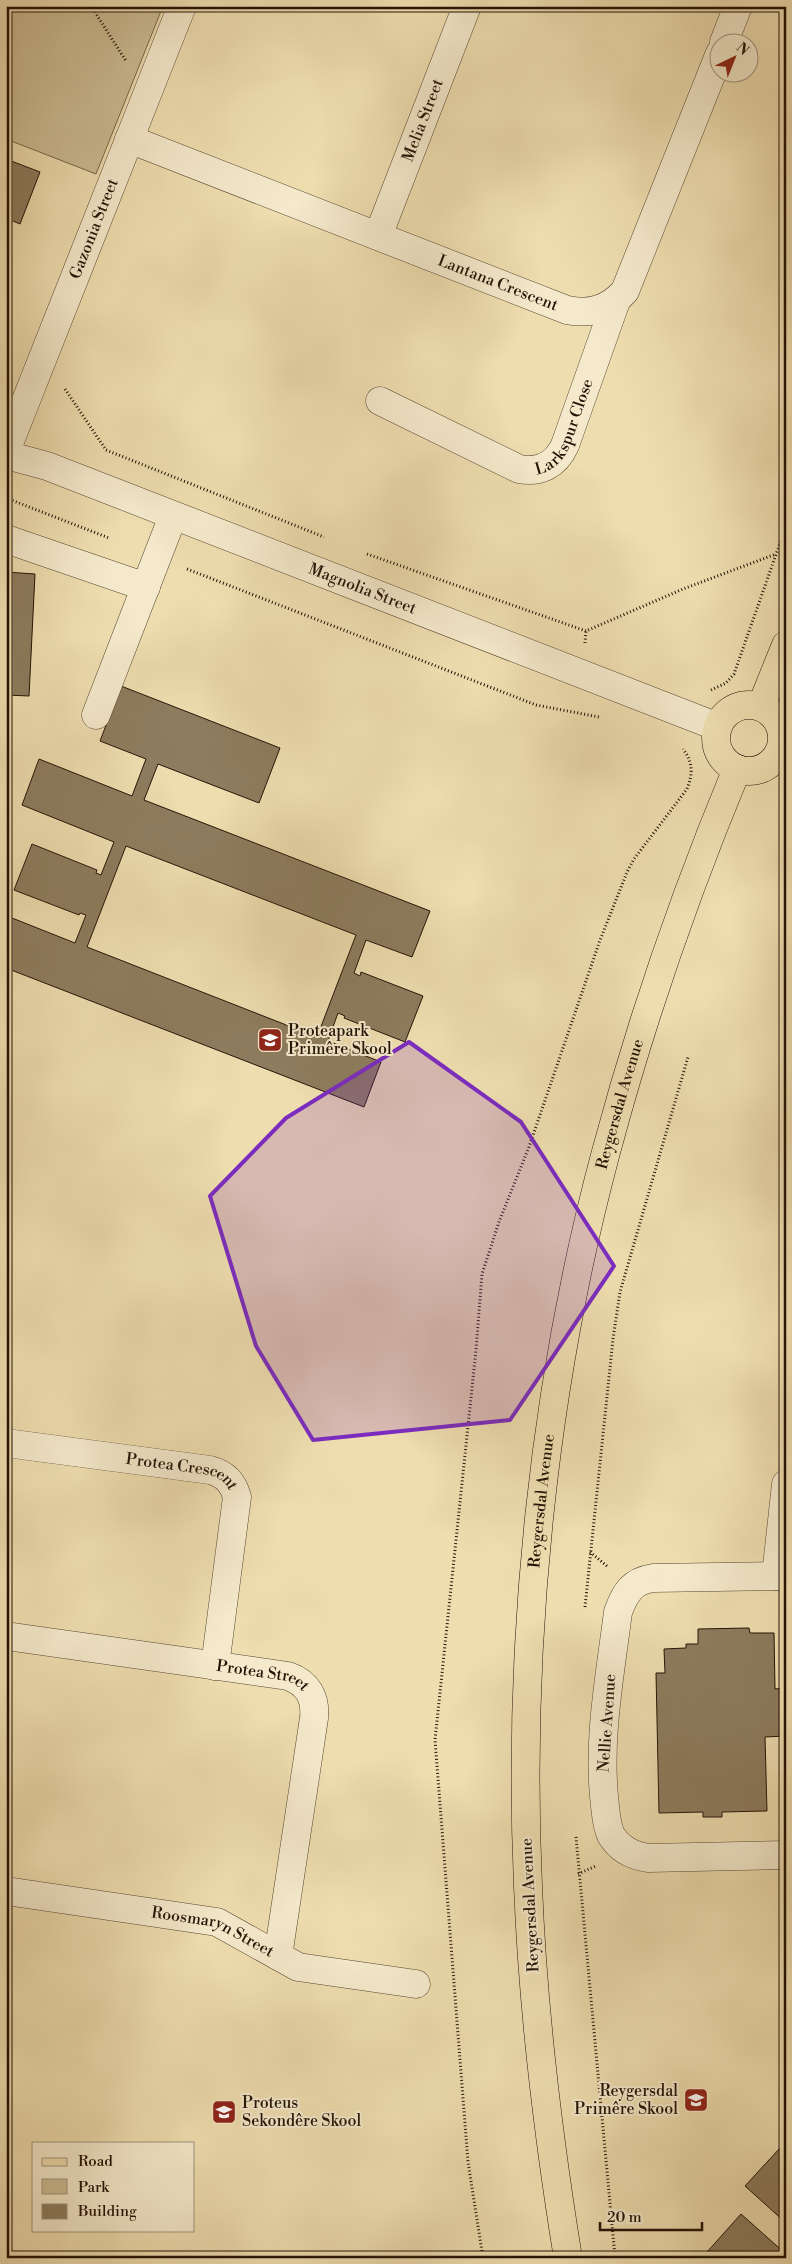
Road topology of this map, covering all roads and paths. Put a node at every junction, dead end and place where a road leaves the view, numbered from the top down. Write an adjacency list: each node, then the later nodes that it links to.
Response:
1 (91, 6): 7 (path)
2 (182, 6): 7 (street, Gazonia Street)
3 (468, 6): 9 (street, Melia Street)
4 (738, 6): 5 (street)
5 (728, 32)
6 (710, 78): 10 (street)
7 (146, 96): 8 (street, Gazonia Street)
8 (130, 139): 9 (street, Lantana Crescent); 13 (street, Gazonia Street)
9 (378, 236): 10 (street, Lantana Crescent)
10 (616, 301): 12 (street, Larkspur Close)
11 (66, 381): 18 (path)
12 (380, 401)
13 (6, 451)
14 (6, 455): 16 (street, Magnolia Street)
15 (6, 498): 20 (path)
16 (173, 516): 23 (street); 30 (street, Magnolia Street)
17 (786, 526): 22 (path)
18 (327, 538)
19 (6, 539): 24 (street)
20 (113, 540)
21 (363, 552): 22 (path)
22 (776, 554): 26 (path)
23 (158, 557): 24 (street); 29 (path)
24 (146, 587): 28 (street)
25 (786, 645): 27 (main road)
26 (708, 691)
27 (761, 707): 30 (main road); 32 (main road)
28 (96, 715)
29 (603, 718)
30 (718, 727): 33 (main road)
31 (677, 742): 43 (path)
32 (783, 752): 33 (main road)
33 (737, 769): 44 (main road, Reygersdal Avenue)
34 (6, 1443): 38 (street, Protea Crescent)
35 (786, 1484): 36 (street)
36 (781, 1576): 39 (street, Nellie Avenue)
37 (6, 1636): 38 (street, Protea Street)
38 (215, 1666): 41 (street, Protea Street)
39 (786, 1855)
40 (6, 1892): 41 (street, Roosmaryn Street)
41 (278, 1956): 42 (street, Roosmaryn Street)
42 (416, 1984)
43 (483, 2258)
44 (568, 2258)

